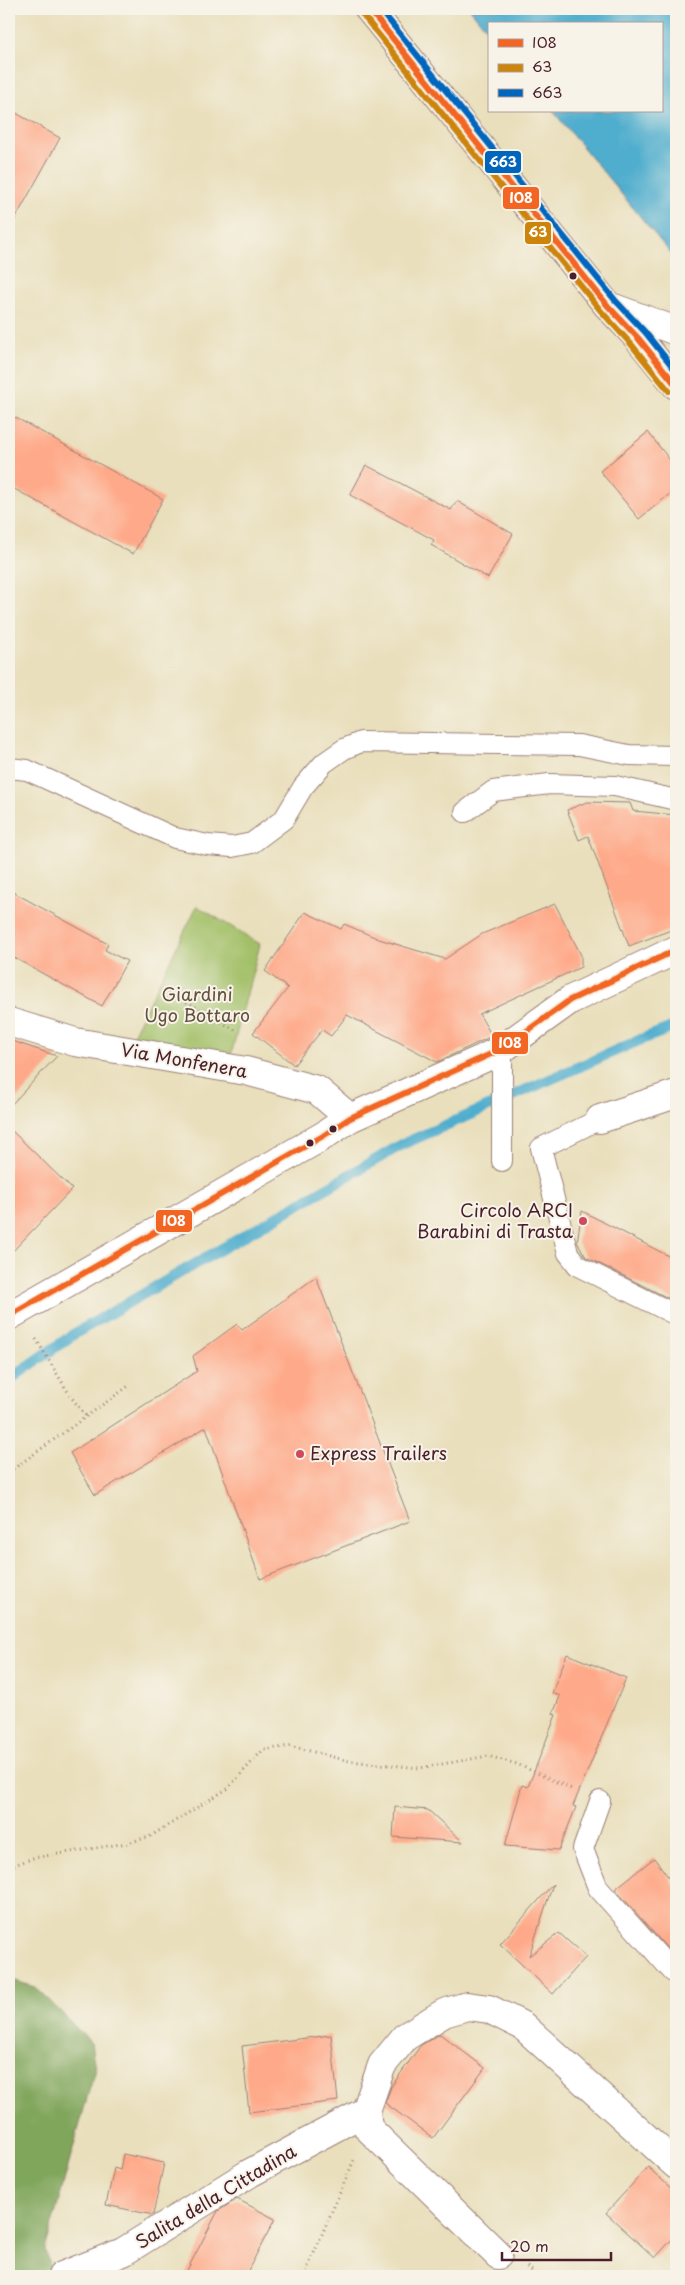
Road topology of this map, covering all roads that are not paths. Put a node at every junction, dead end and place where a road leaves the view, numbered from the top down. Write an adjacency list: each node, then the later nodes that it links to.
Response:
1 (369, 9): 2 (street)
2 (608, 306): 3 (street); 4 (street)
3 (676, 331)
4 (676, 385)
5 (674, 756): 6 (lane)
6 (9, 768)
7 (676, 800): 8 (lane)
8 (465, 812)
9 (676, 950): 11 (street)
10 (9, 1022): 13 (street, Via Monfenera)
11 (502, 1059): 13 (street); 15 (lane)
12 (676, 1094): 14 (street)
13 (350, 1118): 17 (street)
14 (600, 1119): 16 (lane)
15 (502, 1162)
16 (676, 1315)
17 (9, 1316)
18 (600, 1802): 19 (lane)
19 (676, 1970)
20 (367, 2119): 21 (street); 22 (street); 23 (street, Salita della Cittadina)
21 (676, 2165)
22 (498, 2255)
23 (62, 2276)

